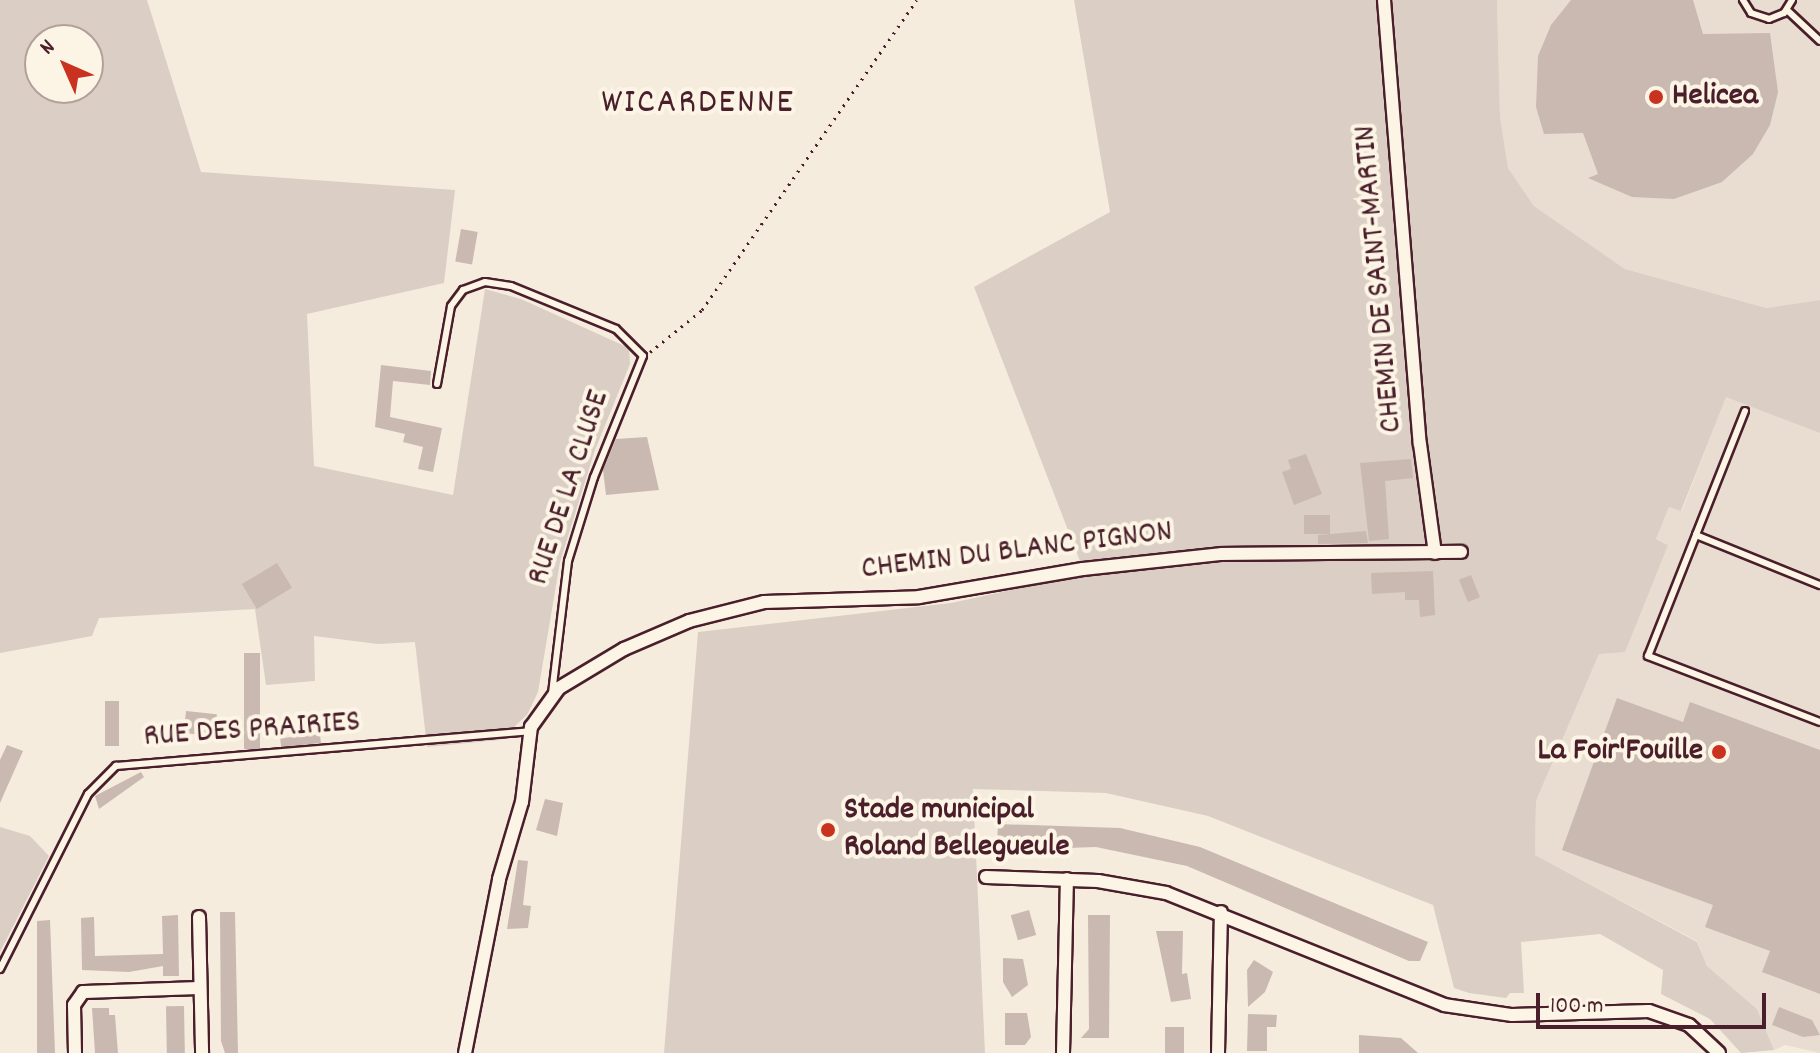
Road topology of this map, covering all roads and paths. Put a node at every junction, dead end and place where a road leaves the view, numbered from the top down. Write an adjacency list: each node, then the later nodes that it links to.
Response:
1 (917, 0): 7 (path)
2 (1384, 0): 12 (street, CHEMIN DE SAINT-MARTIN)
3 (1743, 0): 5 (lane)
4 (1792, 0): 5 (lane)
5 (1787, 10): 6 (lane)
6 (1820, 41)
7 (643, 356): 8 (lane); 14 (lane, RUE DE LA CLUSE)
8 (437, 384)
9 (1745, 411): 10 (lane)
10 (1696, 535): 13 (lane); 15 (lane)
11 (1461, 552): 12 (street, CHEMIN DU BLANC PIGNON)
12 (1435, 553): 14 (street, CHEMIN DU BLANC PIGNON)
13 (1820, 585)
14 (552, 694): 16 (street, RUE DE LA CLUSE)
15 (1820, 722)
16 (530, 731): 21 (lane, RUE DES PRAIRIES); 25 (street, RUE DE LA CLUSE)
17 (986, 877): 18 (street)
18 (1067, 879): 19 (street); 26 (street)
19 (1221, 912): 27 (street); 28 (street)
20 (199, 917): 22 (street)
21 (0, 969)
22 (200, 988): 23 (street); 24 (street)
23 (75, 1053)
24 (202, 1053)
25 (465, 1053)
26 (1063, 1053)
27 (1218, 1053)
28 (1719, 1053)

